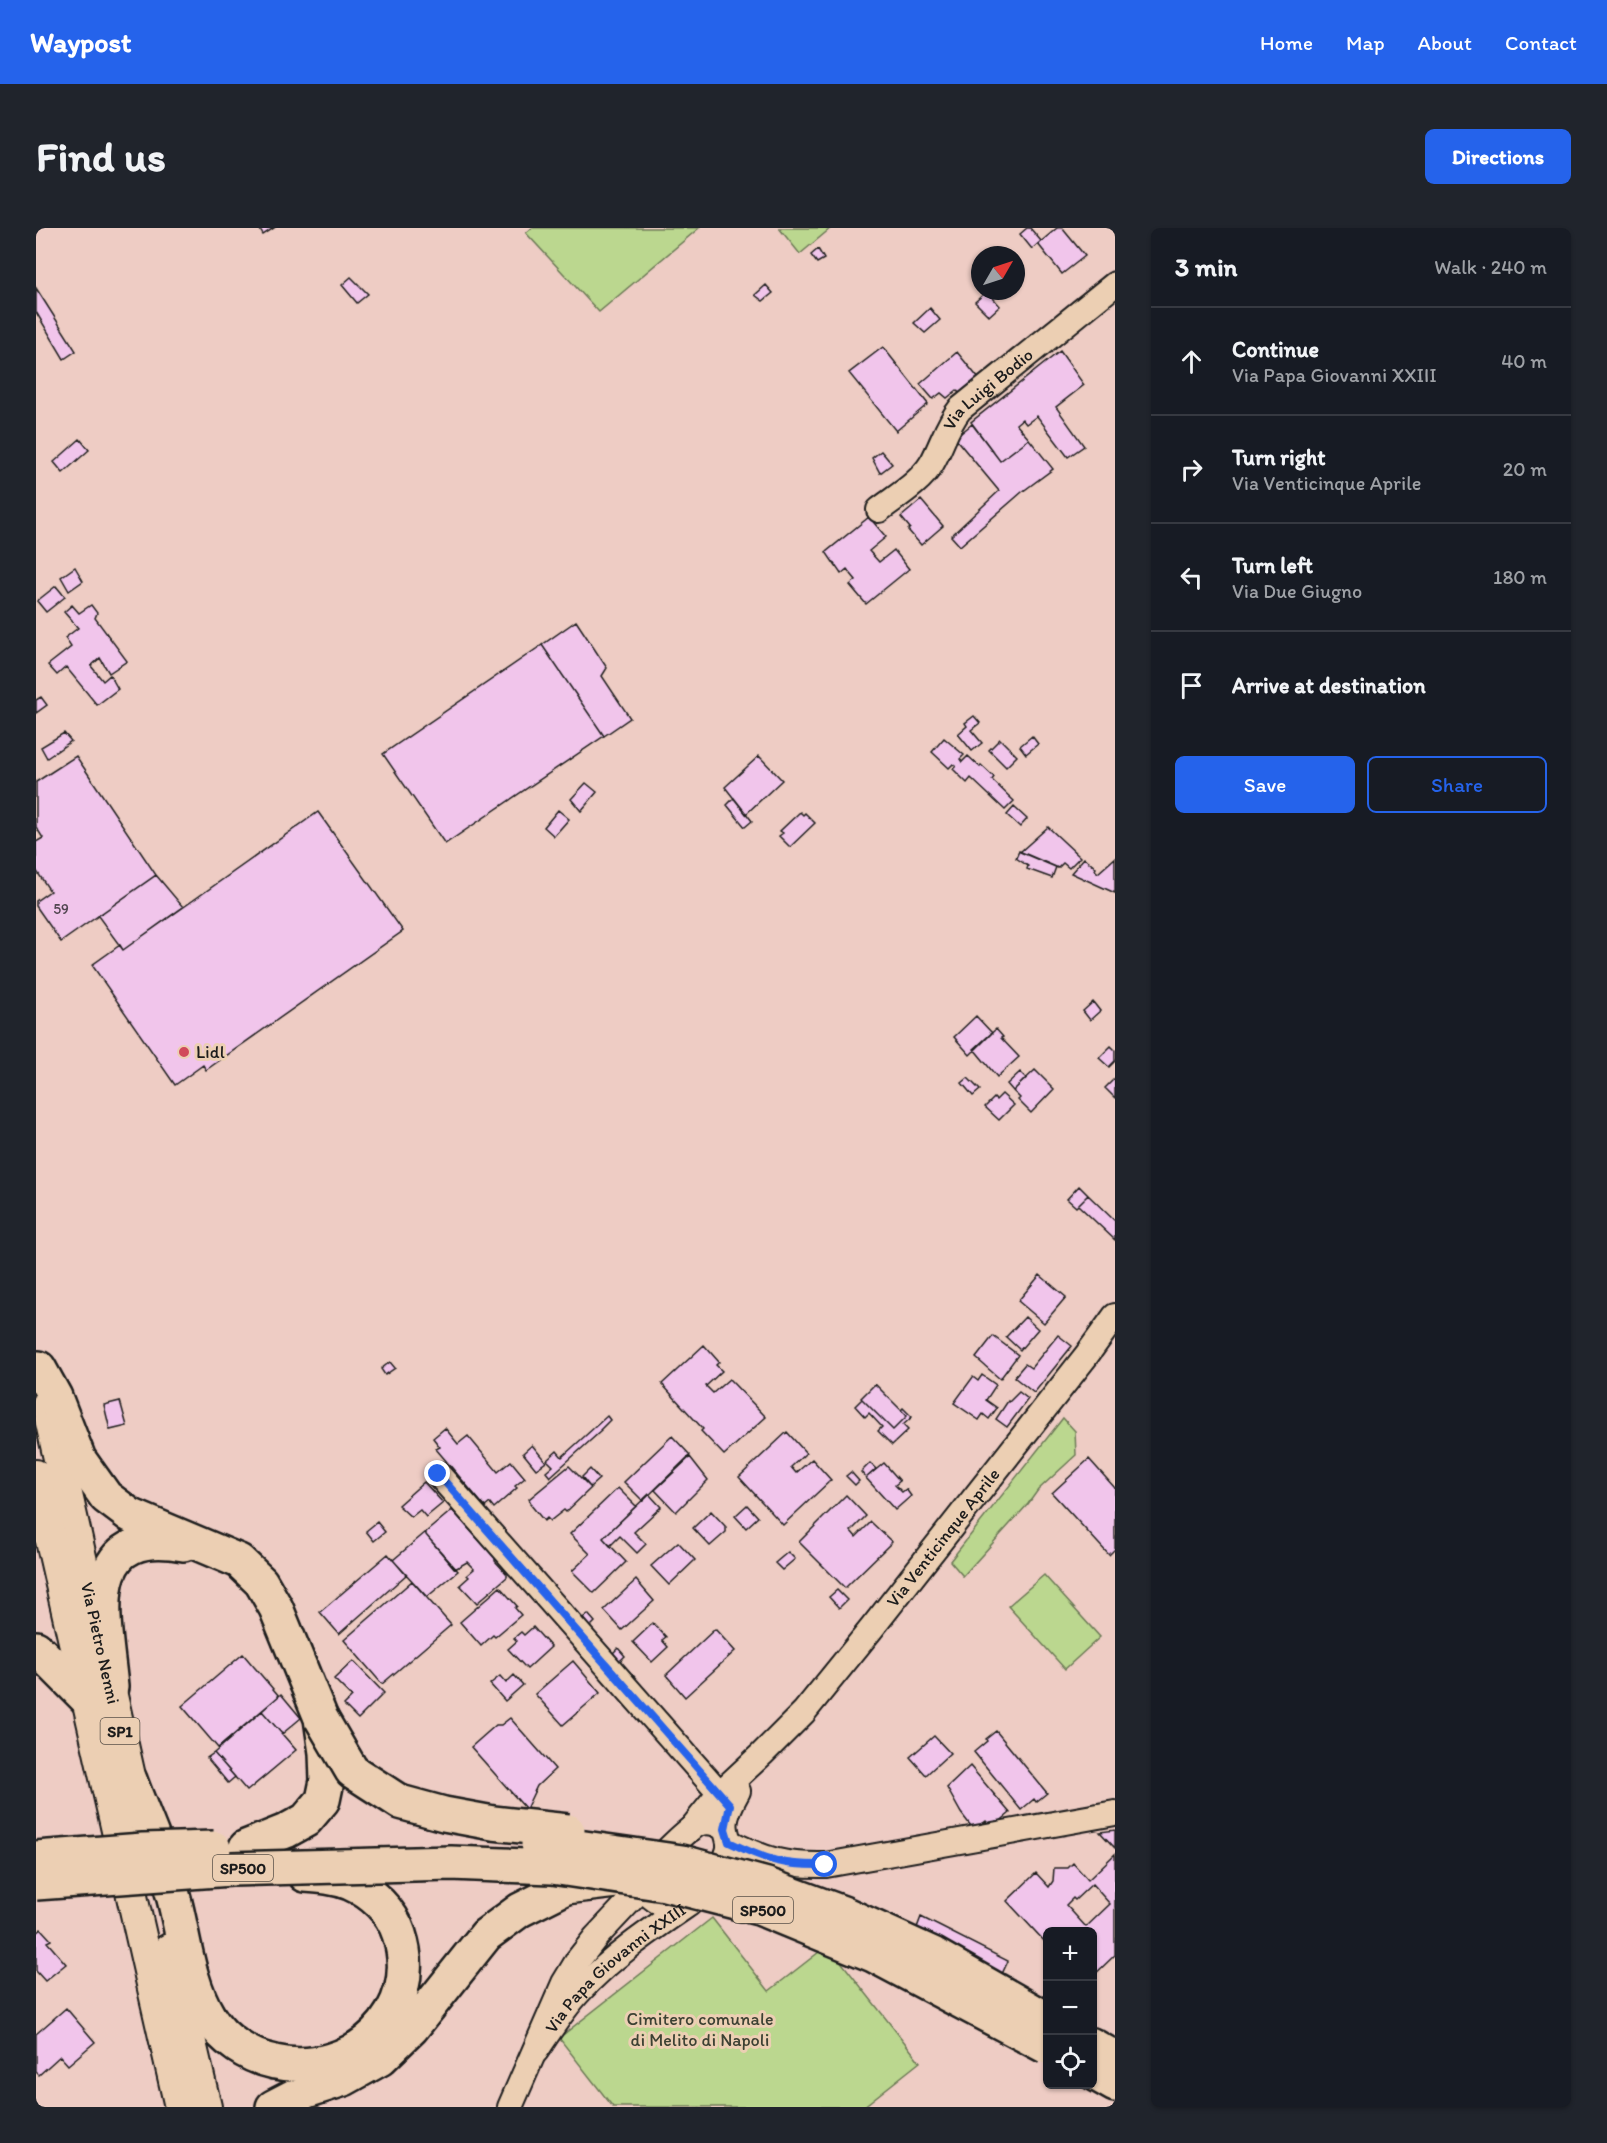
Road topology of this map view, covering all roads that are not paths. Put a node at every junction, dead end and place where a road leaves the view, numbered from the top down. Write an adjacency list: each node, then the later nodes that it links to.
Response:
1 (1115, 284): 2 (street, Via Luigi Bodio)
2 (879, 510)
3 (1115, 1316): 12 (street, Via Venticinque Aprile)
4 (37, 1361): 7 (highway); 9 (main road, Via Pietro Nenni / SP1)
5 (438, 1474): 12 (street)
6 (36, 1475): 9 (main road, Via Pietro Nenni / SP1)
7 (218, 1551): 9 (highway); 10 (highway)
8 (36, 1648): 9 (highway)
9 (99, 1693): 11 (main road, Via Pietro Nenni / SP1); 31 (main road, Via Pietro Nenni / SP1)
10 (321, 1718): 17 (highway); 18 (highway, bridge)
11 (130, 1780): 24 (highway); 32 (main road, Via Pietro Nenni / SP1)
12 (725, 1799): 14 (street, Via Venticinque Aprile); 15 (street)
13 (1115, 1813): 19 (street, Via Papa Giovanni XXIII)
14 (691, 1829): 15 (street, Via Papa Giovanni XXIII); 20 (street, Via Papa Giovanni XXIII)
15 (727, 1836): 19 (street, Via Papa Giovanni XXIII); 22 (street)
16 (36, 1858): 17 (highway, SP500, bridge)
17 (238, 1858): 18 (highway, SP500, bridge); 20 (highway, SP500, bridge); 21 (highway, SP500, bridge); 24 (highway, bridge)
18 (682, 1862): 23 (highway, SP500, bridge)
19 (806, 1866): 22 (street, Via Papa Giovanni XXIII)
20 (639, 1882): 22 (street); 24 (highway, bridge); 25 (highway, SP500, bridge); 27 (street, Via Papa Giovanni XXIII)
21 (36, 1883)
22 (689, 1904): 27 (street, Via Papa Giovanni XXIII)
23 (1043, 2017)
24 (399, 2026): 33 (highway)
25 (1043, 2045)
26 (1097, 2048): 28 (highway)
27 (536, 2050): 34 (street, Via Papa Giovanni XXIII)
28 (1115, 2058)
29 (1097, 2075): 30 (highway)
30 (1115, 2085)
31 (180, 2107)
32 (206, 2107)
33 (273, 2107)
34 (510, 2107)

